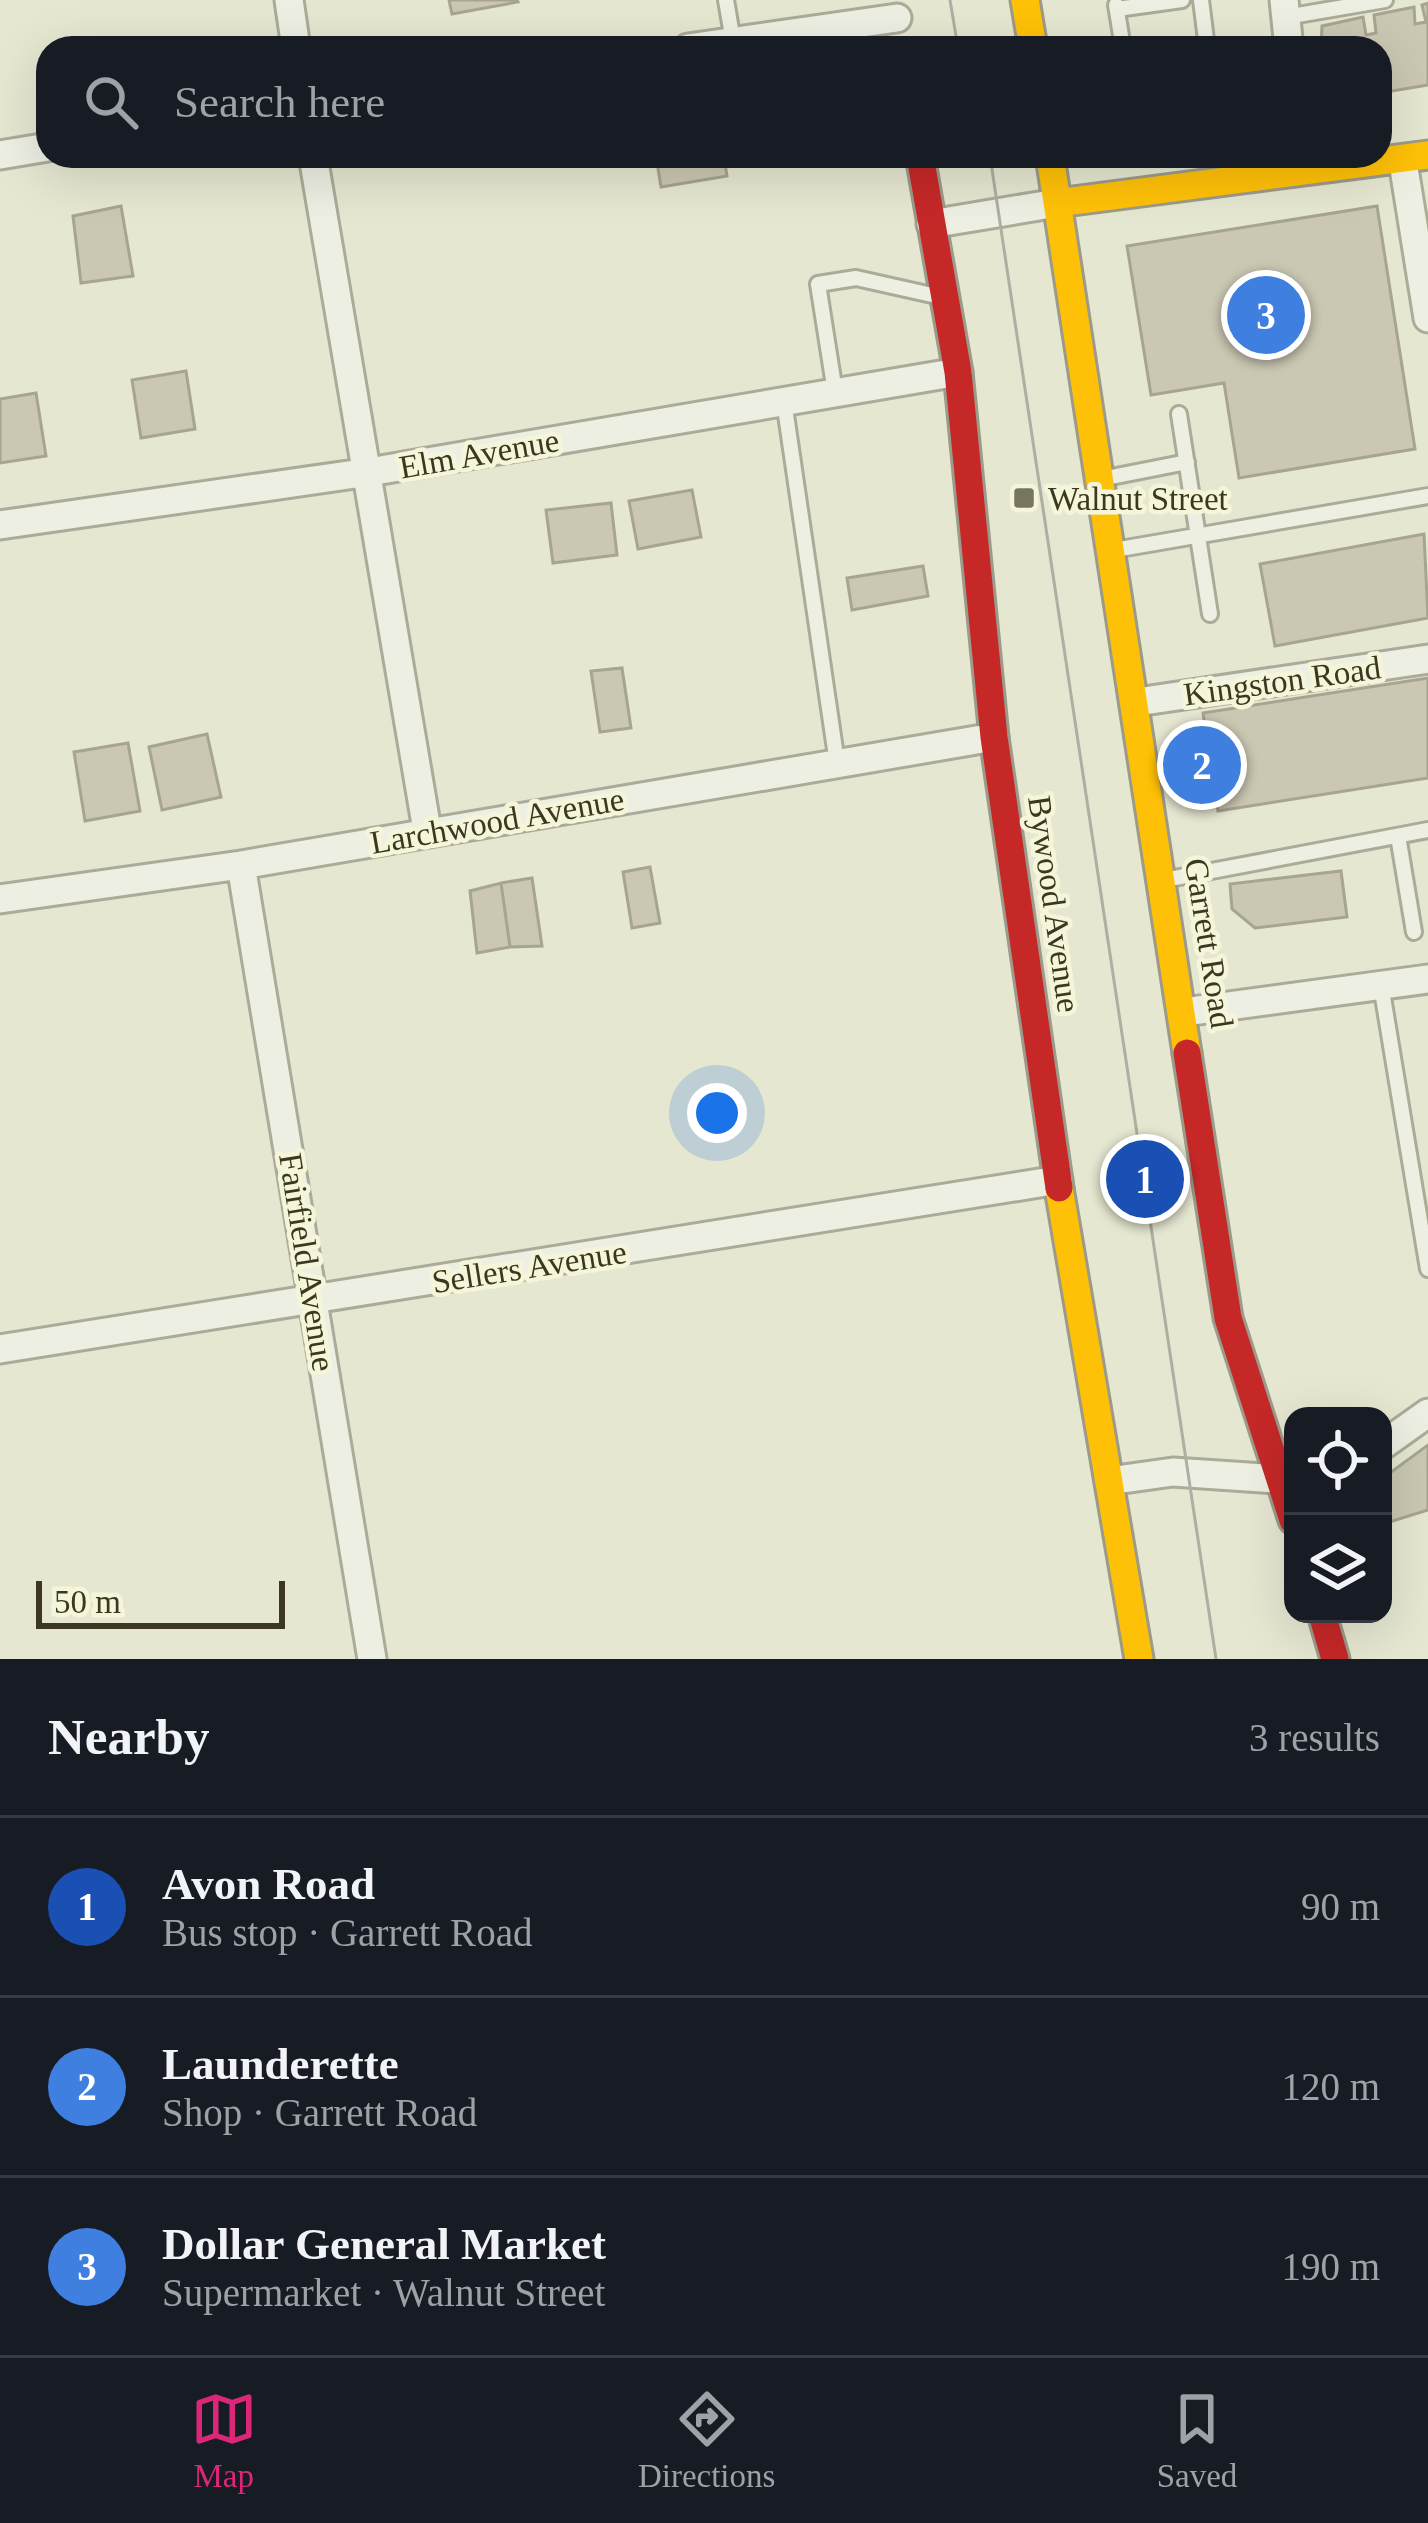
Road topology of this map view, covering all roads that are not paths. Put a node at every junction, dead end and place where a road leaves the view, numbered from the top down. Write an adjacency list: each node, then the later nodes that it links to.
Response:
1 (289, 0): 10 (street)
2 (727, 0): 11 (lane)
3 (1025, 0): 13 (street)
4 (1182, 0): 7 (lane)
5 (1201, 0): 15 (lane)
6 (1385, 0): 8 (lane)
7 (1116, 5): 14 (lane)
8 (1285, 8)
9 (896, 9): 12 (street)
10 (294, 36)
11 (732, 36)
12 (758, 36)
13 (1031, 36)
14 (1121, 36)
15 (1206, 36)
16 (36, 149): 17 (street)
17 (0, 155)
18 (1416, 158): 26 (street)
19 (316, 168): 32 (street)
20 (922, 168): 24 (street, Bywood Avenue)
21 (1052, 168): 23 (street, Garrett Road)
22 (1284, 168): 23 (street)
23 (1057, 203): 24 (street); 33 (street, Garrett Road)
24 (931, 224): 25 (street, Bywood Avenue)
25 (944, 298): 27 (street, Bywood Avenue); 28 (lane)
26 (1428, 318)
27 (958, 372): 28 (street, Elm Avenue); 41 (street, Bywood Avenue)
28 (835, 392): 29 (street, Elm Avenue)
29 (784, 401): 32 (street, Elm Avenue); 42 (lane)
30 (1179, 414): 31 (lane)
31 (1187, 462): 33 (lane); 36 (lane)
32 (369, 472): 35 (street, Elm Avenue); 43 (street)
33 (1101, 479): 37 (street, Garrett Road)
34 (1428, 496): 36 (lane)
35 (0, 525)
36 (1198, 536): 37 (lane); 38 (lane)
37 (1112, 550): 40 (street, Garrett Road)
38 (1210, 614)
39 (1428, 659): 40 (street, Kingston Road)
40 (1137, 702): 47 (street, Garrett Road)
41 (994, 737): 42 (street, Larchwood Avenue); 53 (street, Bywood Avenue)
42 (837, 763): 43 (street, Larchwood Avenue)
43 (427, 830): 46 (street, Larchwood Avenue)
44 (1428, 830): 45 (lane)
45 (1398, 836): 47 (lane); 49 (lane)
46 (241, 865): 48 (street, Larchwood Avenue); 55 (street, Fairfield Avenue)
47 (1164, 880): 52 (street, Garrett Road)
48 (0, 899)
49 (1414, 932)
50 (1428, 979): 51 (street)
51 (1382, 986): 52 (street); 54 (lane)
52 (1184, 1012): 59 (street, Garrett Road)
53 (1058, 1180): 55 (street, Sellers Avenue); 61 (street, Bywood Avenue)
54 (1428, 1269)
55 (316, 1301): 56 (street, Sellers Avenue); 63 (street, Fairfield Avenue)
56 (0, 1349)
57 (1428, 1413): 58 (street)
58 (1392, 1439)
59 (1284, 1472)
60 (1284, 1480): 61 (street)
61 (1109, 1481): 64 (street, Bywood Avenue)
62 (1325, 1623): 65 (street)
63 (372, 1659)
64 (1139, 1659)
65 (1336, 1659)

